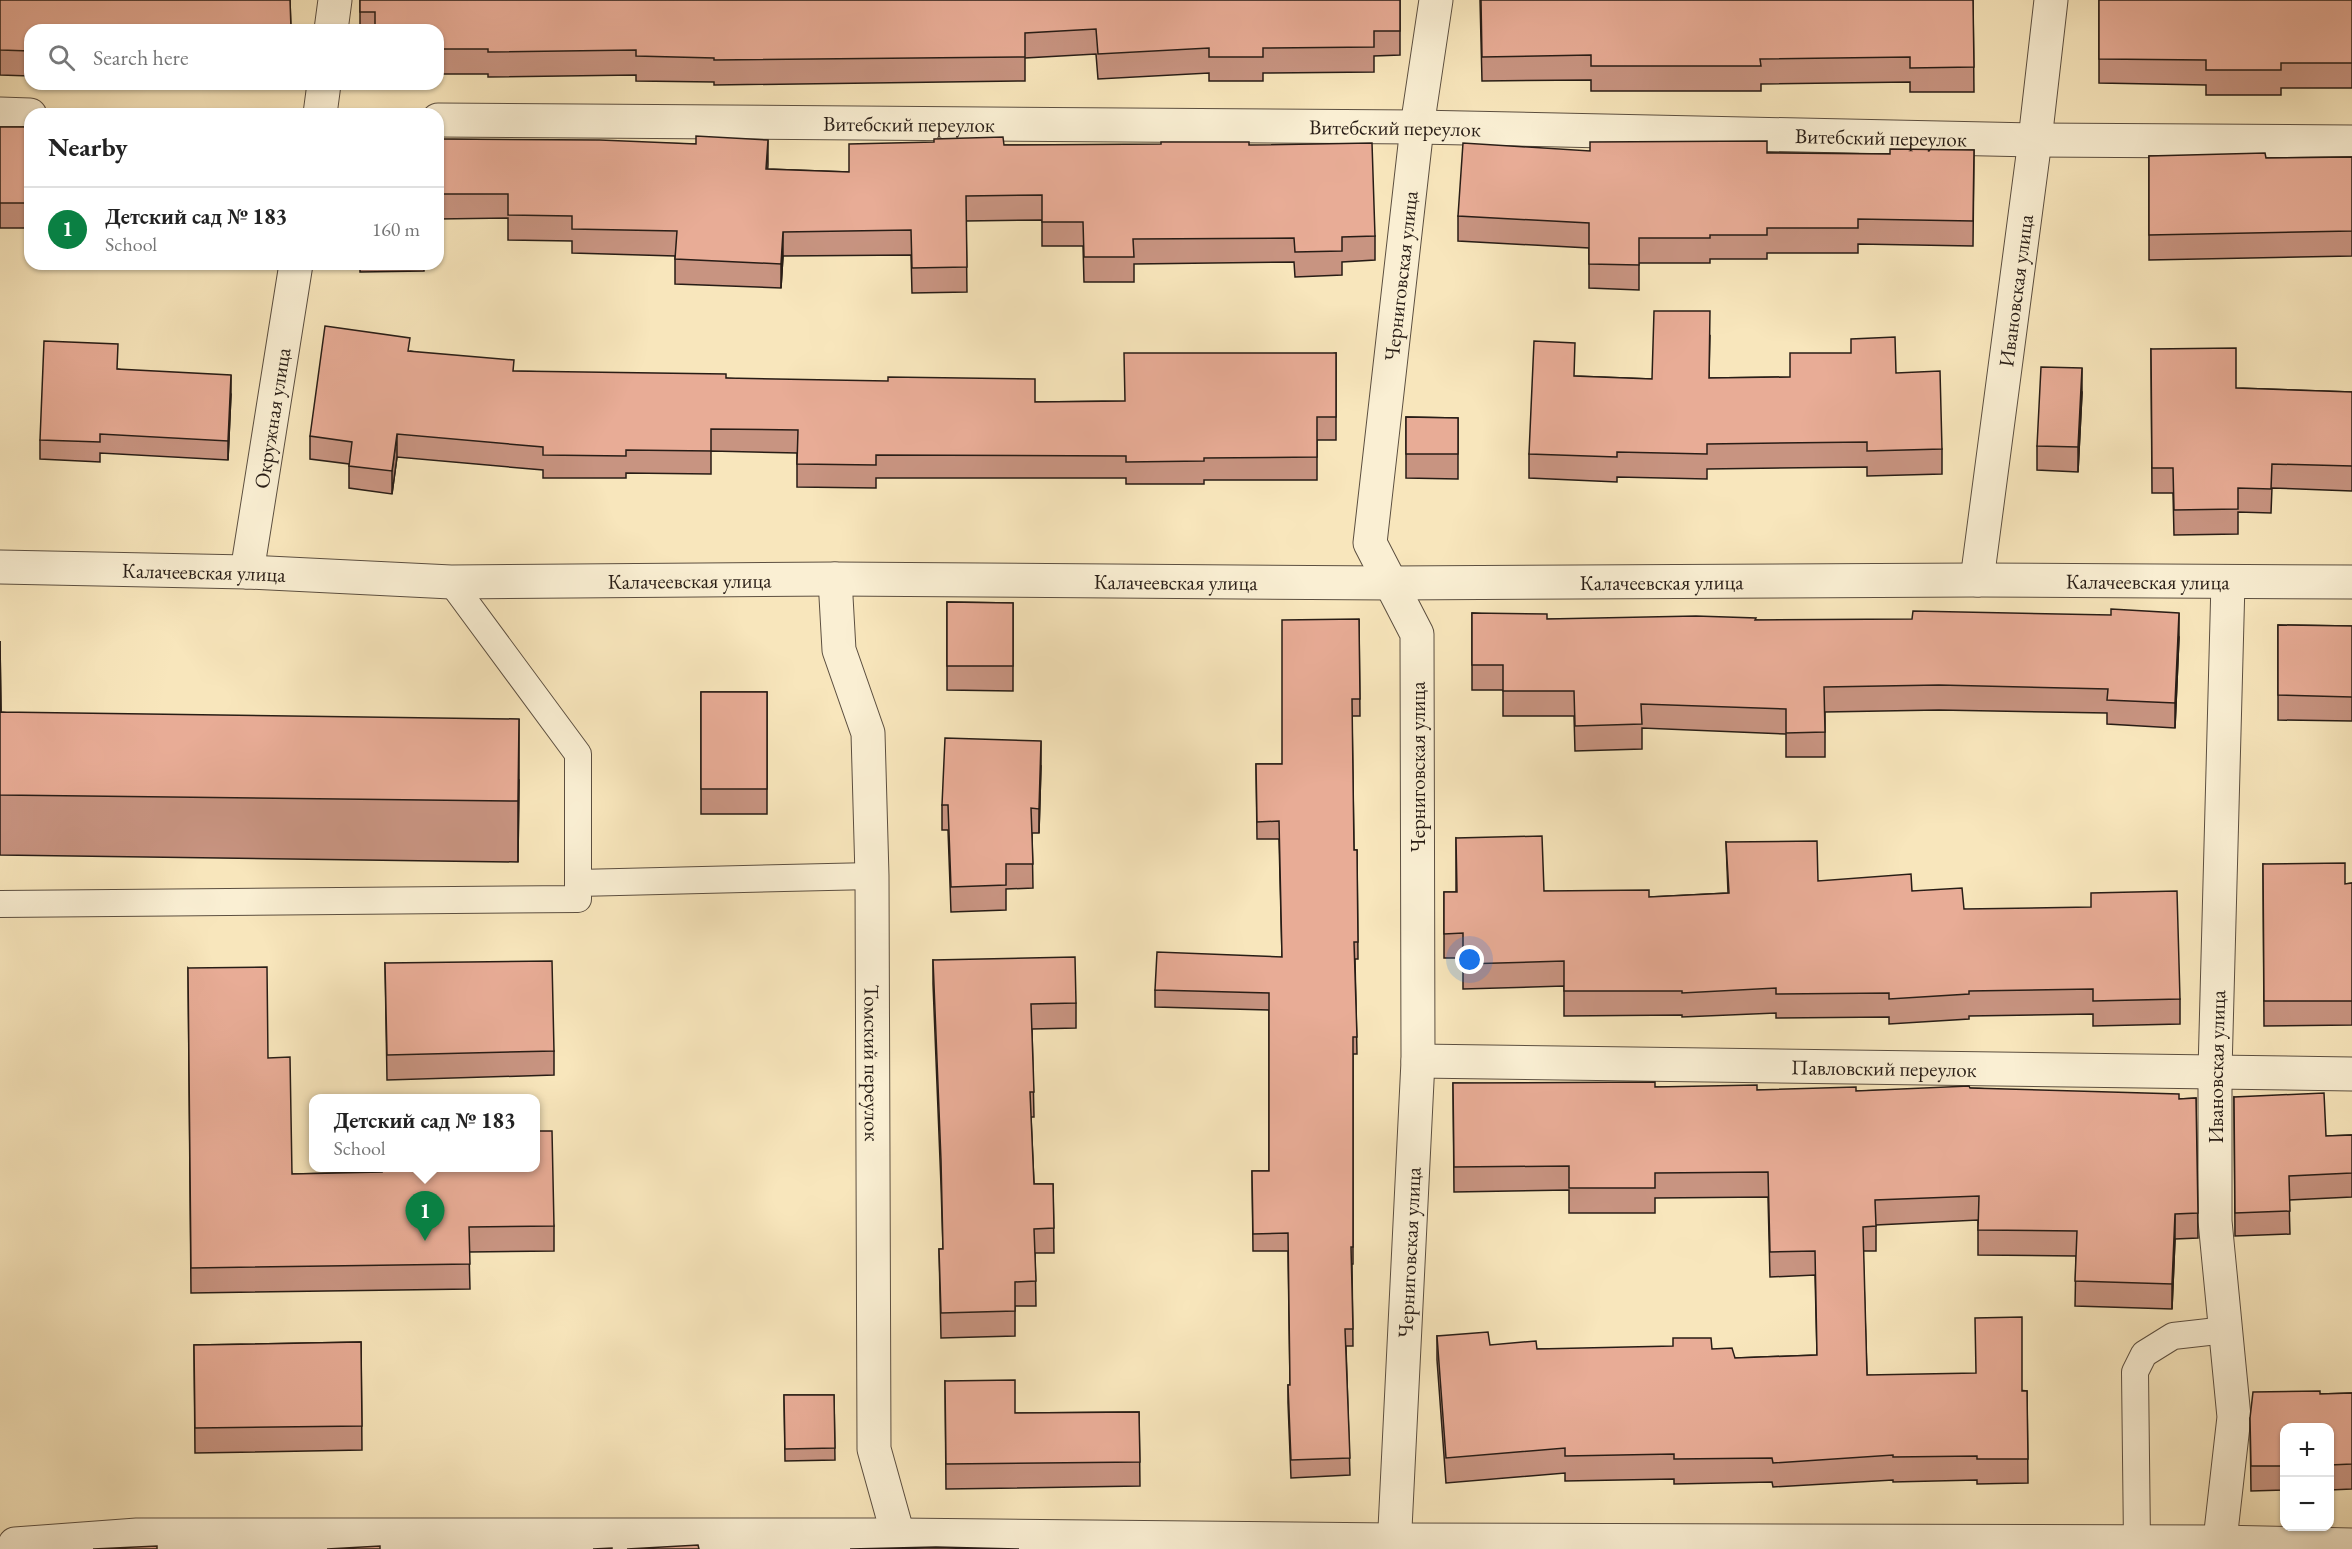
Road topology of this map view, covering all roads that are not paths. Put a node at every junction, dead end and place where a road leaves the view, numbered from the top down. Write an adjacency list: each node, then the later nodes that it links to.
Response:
1 (335, 0): 4 (street)
2 (1436, 0): 10 (street, Черниговская улица)
3 (2051, 0): 11 (street, Ивановская улица)
4 (332, 24)
5 (323, 90): 6 (street)
6 (321, 108)
7 (0, 114): 8 (street)
8 (24, 115)
9 (444, 120): 10 (street, Витебский переулок)
10 (1417, 128): 11 (street, Витебский переулок); 21 (street, Черниговская улица)
11 (2035, 140): 12 (street, Витебский переулок); 17 (street, Ивановская улица)
12 (2352, 142)
13 (295, 270): 15 (street, Окружная улица)
14 (0, 567): 15 (street, Калачеевская улица)
15 (247, 572): 18 (street, Калачеевская улица)
16 (835, 579): 18 (street, Калачеевская улица); 21 (street, Калачеевская улица); 22 (street, Томский переулок)
17 (1977, 580): 19 (street, Калачеевская улица); 21 (street, Калачеевская улица)
18 (451, 582): 23 (lane)
19 (2228, 582): 20 (street, Калачеевская улица); 26 (street, Ивановская улица)
20 (2352, 582)
21 (1390, 583): 25 (street, Черниговская улица)
22 (872, 876): 23 (lane); 30 (street, Томский переулок)
23 (578, 883): 24 (lane)
24 (0, 904)
25 (1418, 1061): 26 (street, Павловский переулок); 32 (street, Черниговская улица)
26 (2216, 1071): 27 (street, Павловский переулок); 28 (street, Ивановская улица)
27 (2352, 1074)
28 (2226, 1330): 31 (lane); 34 (street, Ивановская улица)
29 (8, 1539): 30 (street)
30 (898, 1542): 32 (street)
31 (2137, 1542): 32 (street); 34 (street)
32 (1394, 1545)
33 (2352, 1545): 34 (street)
34 (2219, 1546)

